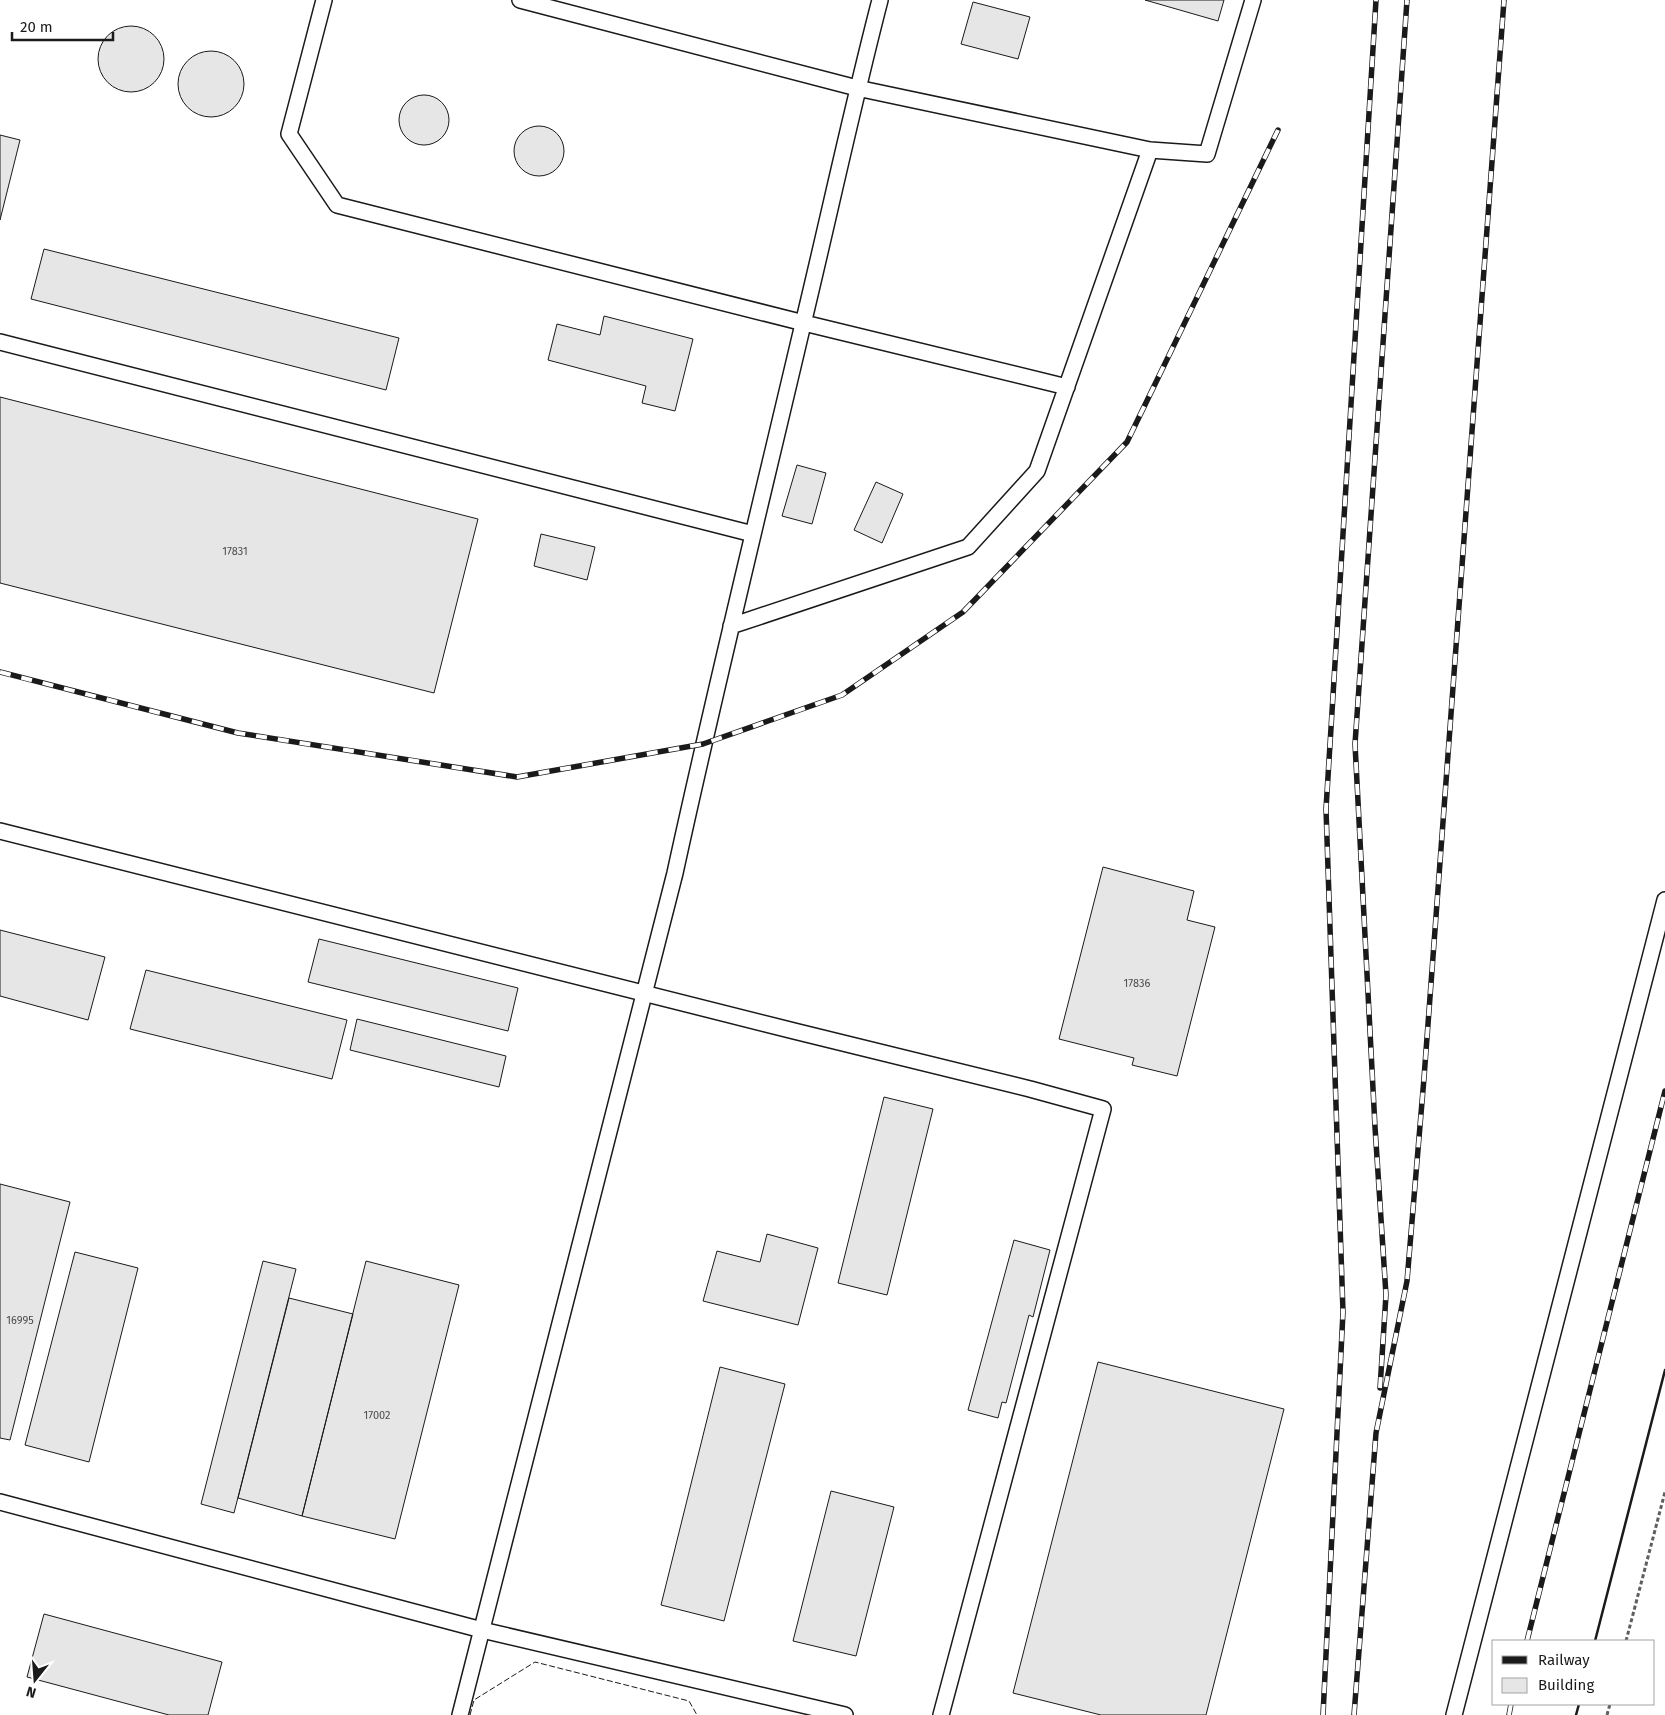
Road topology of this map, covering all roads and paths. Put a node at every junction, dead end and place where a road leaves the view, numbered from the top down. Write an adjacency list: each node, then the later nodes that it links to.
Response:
1 (324, 0): 7 (lane)
2 (520, 0): 5 (lane)
3 (880, 0): 5 (lane)
4 (1253, 0): 6 (lane)
5 (857, 88): 6 (lane); 7 (lane)
6 (1150, 150): 9 (lane)
7 (804, 323): 9 (lane); 10 (lane)
8 (0, 342): 10 (lane)
9 (1066, 387): 11 (lane)
10 (753, 534): 11 (lane)
11 (731, 626): 14 (lane)
12 (0, 831): 14 (lane)
13 (1665, 900): 22 (lane)
14 (644, 993): 17 (lane); 21 (lane)
15 (1665, 1492): 18 (path)
16 (0, 1502): 17 (lane)
17 (482, 1630): 19 (lane); 20 (lane)
18 (1626, 1640)
19 (460, 1715)
20 (845, 1715)
21 (941, 1715)
22 (1454, 1715)

